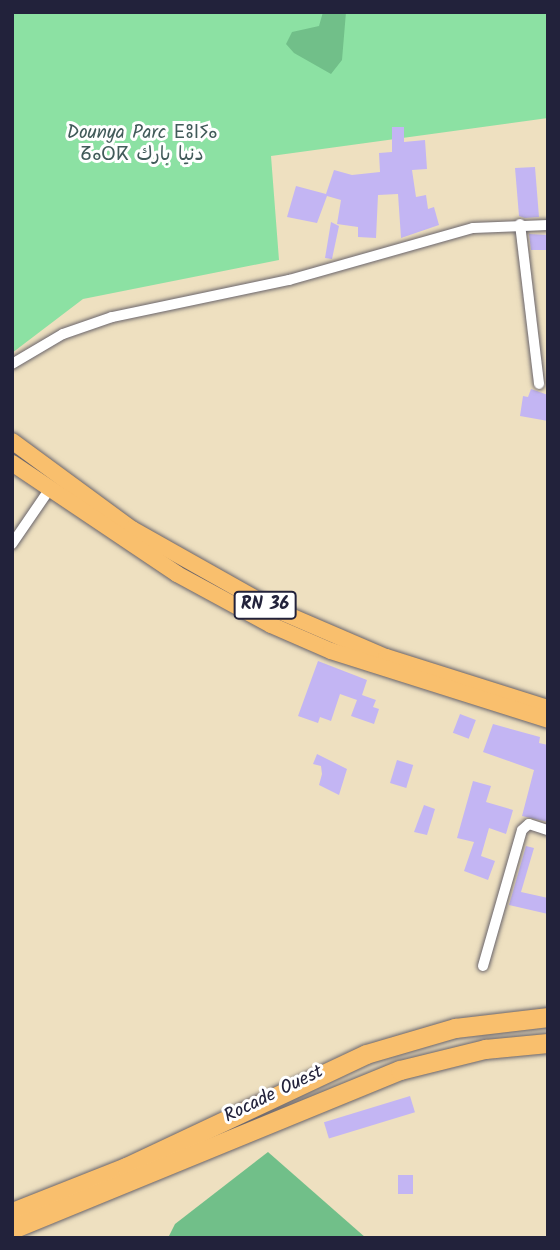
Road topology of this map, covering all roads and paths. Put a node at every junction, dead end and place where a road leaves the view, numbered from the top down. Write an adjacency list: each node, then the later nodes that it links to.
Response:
1 (520, 224): 2 (street); 3 (street); 4 (street)
2 (548, 225)
3 (12, 364)
4 (538, 384)
5 (12, 441): 9 (main road, RN 36)
6 (12, 463): 7 (main road, RN 36)
7 (49, 490): 8 (street); 10 (main road, RN 36)
8 (12, 544)
9 (548, 708)
10 (548, 720)
11 (548, 830): 12 (street)
12 (483, 965)
13 (548, 1017): 15 (highway, Rocade Ouest)
14 (548, 1043): 16 (highway, Rocade Ouest)
15 (12, 1213)
16 (12, 1229)

